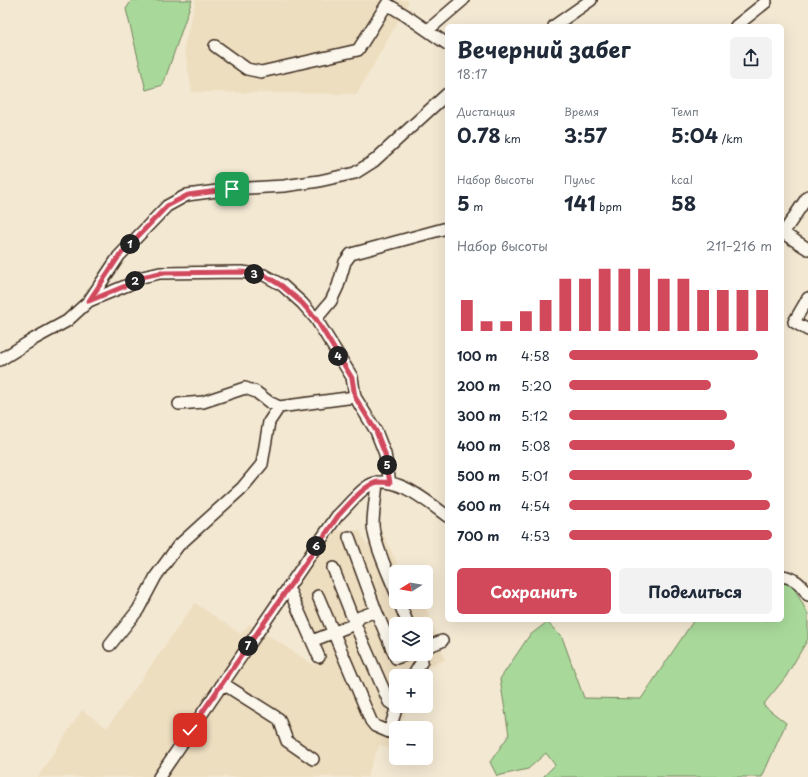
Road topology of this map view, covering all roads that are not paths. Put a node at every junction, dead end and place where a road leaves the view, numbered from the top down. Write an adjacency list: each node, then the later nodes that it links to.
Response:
1 (462, 0): 6 (street)
2 (591, 0): 4 (street)
3 (766, 2): 5 (street)
4 (557, 24)
5 (738, 24)
6 (428, 30): 7 (street); 8 (street)
7 (445, 43)
8 (215, 46)
9 (445, 96): 16 (street)
10 (808, 196): 12 (street)
11 (445, 229): 17 (street)
12 (784, 232)
13 (784, 235): 14 (street)
14 (808, 248)
15 (808, 298): 18 (street)
16 (89, 301): 17 (street); 19 (street)
17 (316, 319): 20 (street)
18 (808, 330)
19 (0, 360)
20 (355, 397): 22 (street); 24 (street)
21 (179, 404): 22 (street)
22 (279, 407): 40 (street)
23 (377, 482): 24 (street); 28 (street); 30 (street)
24 (390, 483): 25 (street)
25 (445, 515)
26 (349, 537): 33 (street)
27 (333, 568): 34 (street)
28 (389, 574)
29 (784, 576): 31 (street)
30 (288, 587): 36 (street); 42 (street)
31 (808, 595)
32 (318, 596): 35 (street)
33 (376, 611): 34 (street); 38 (street)
34 (355, 624): 35 (street); 43 (street)
35 (333, 633): 36 (street); 44 (street)
36 (312, 641): 41 (street)
37 (442, 641): 39 (street)
38 (389, 642)
39 (433, 644)
40 (110, 646)
41 (319, 657)
42 (222, 684): 45 (street); 46 (street)
43 (389, 702)
44 (395, 713)
45 (313, 759)
46 (159, 777)

